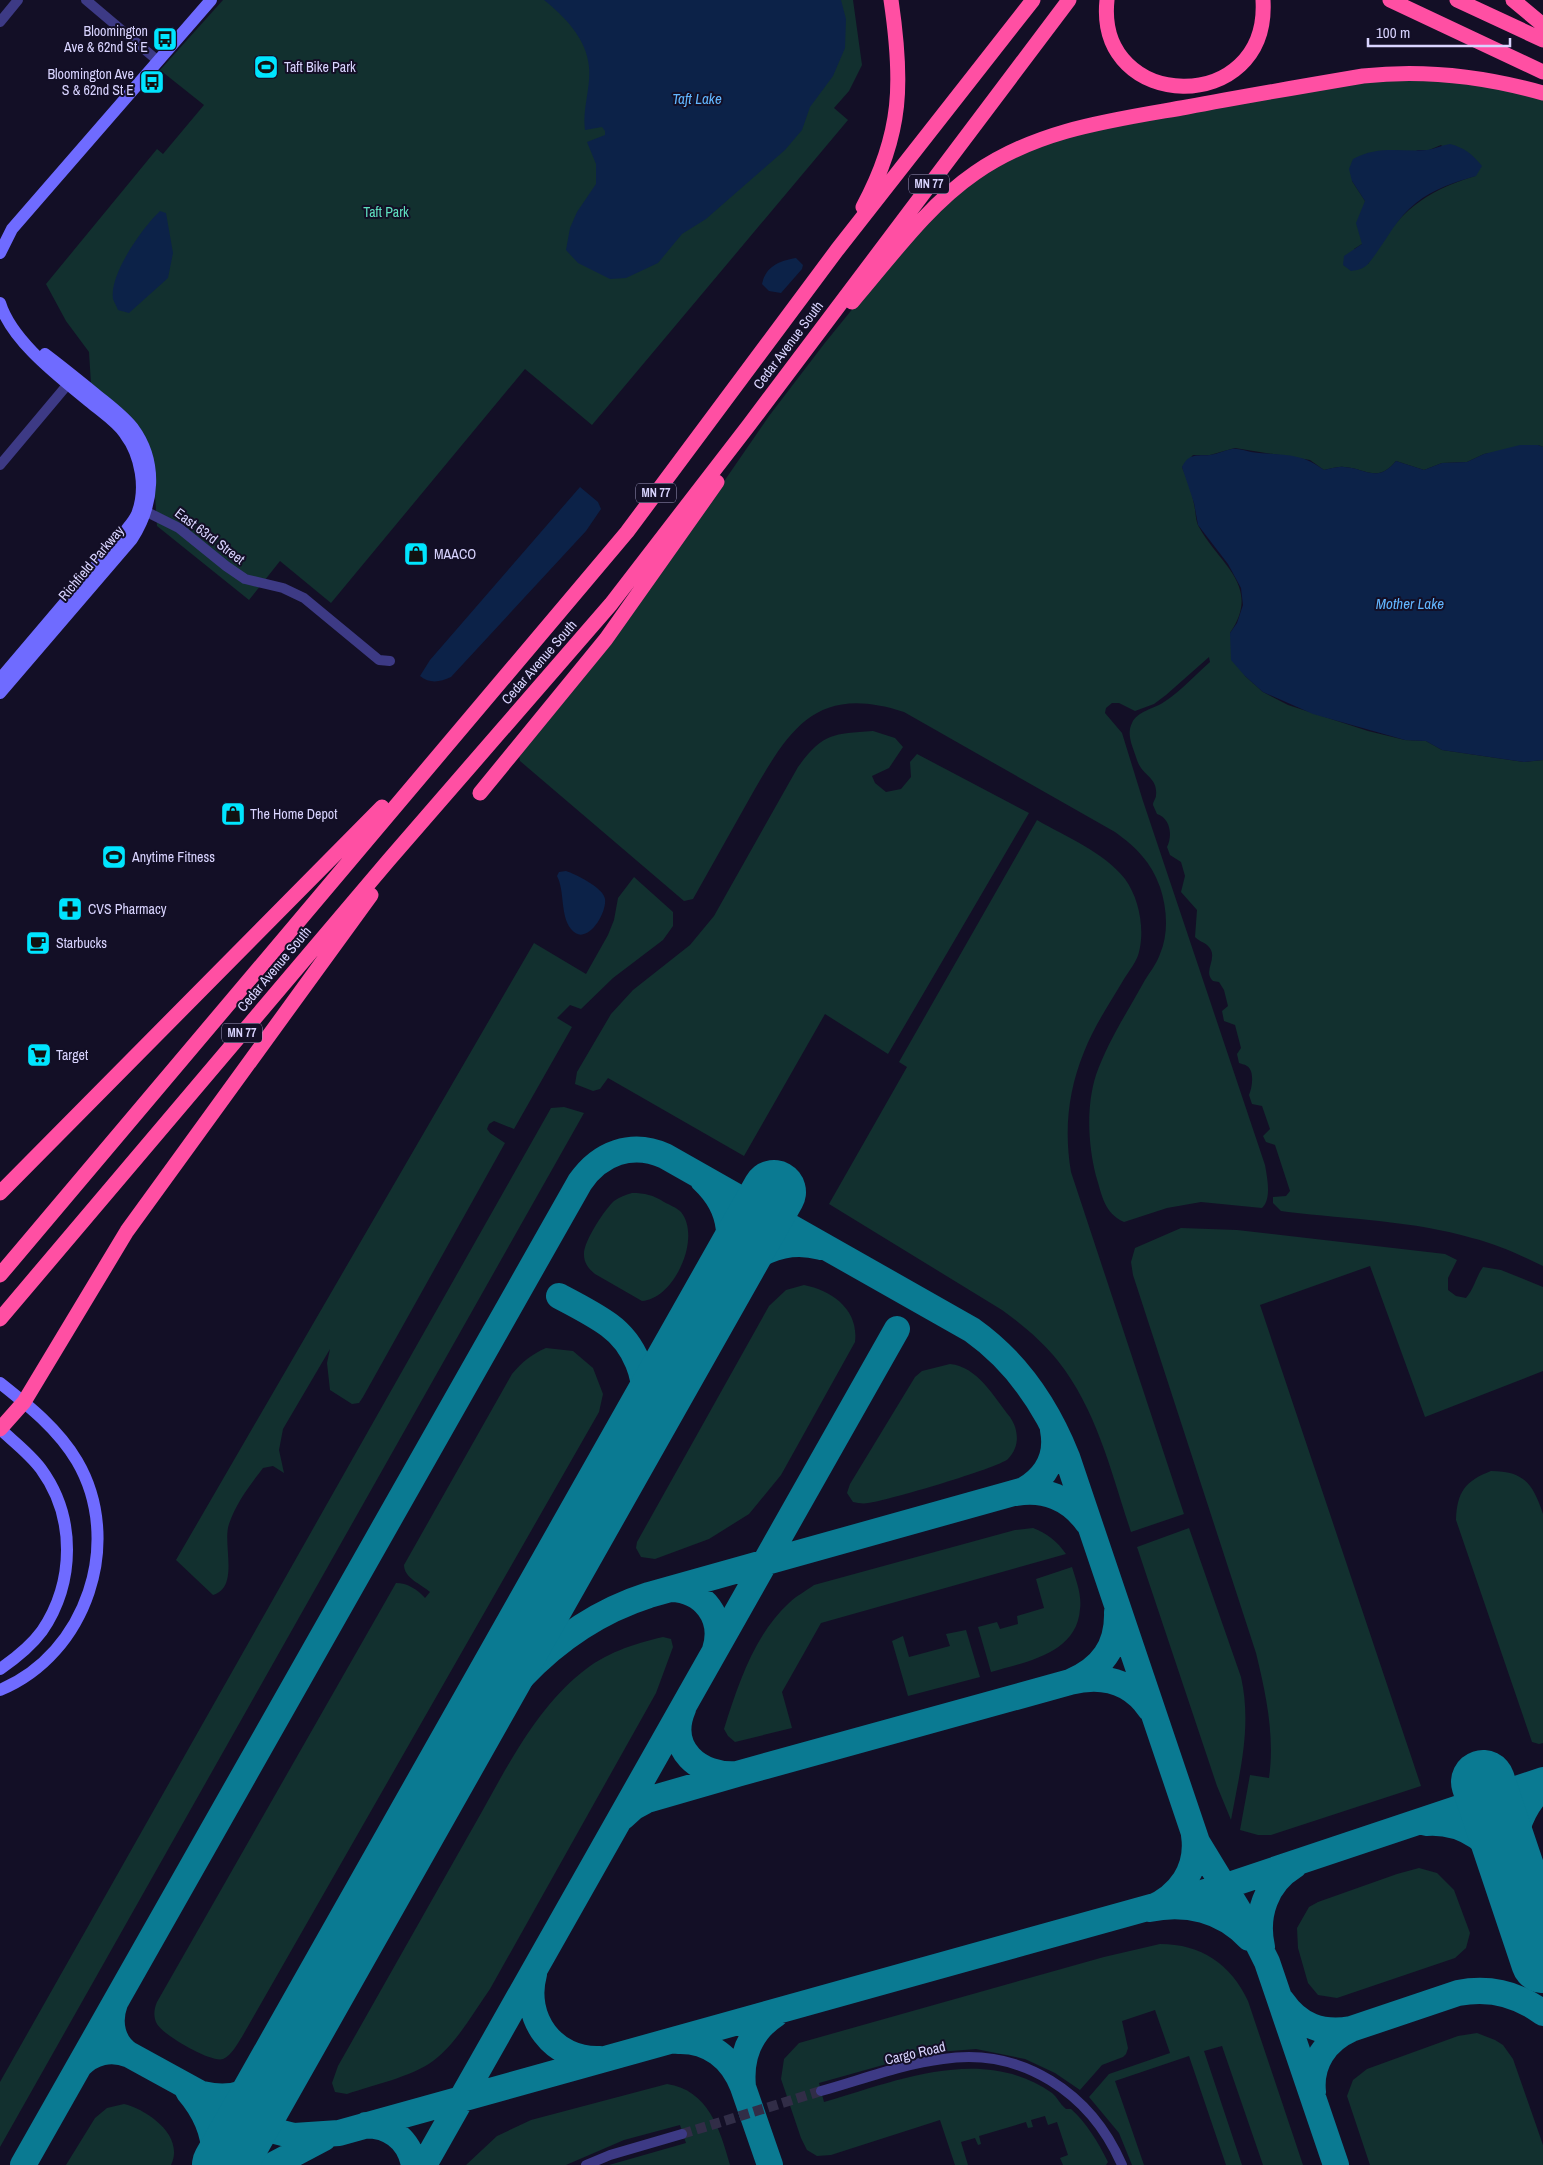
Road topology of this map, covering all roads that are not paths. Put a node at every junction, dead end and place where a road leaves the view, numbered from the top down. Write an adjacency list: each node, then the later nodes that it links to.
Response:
1 (18, 0): 12 (street)
2 (86, 0): 15 (street)
3 (211, 0): 15 (street)
4 (891, 0): 18 (highway)
5 (1033, 0): 18 (highway, Cedar Avenue South / MN 77)
6 (1069, 0): 22 (highway, Cedar Avenue South / MN 77)
7 (1106, 0): 8 (highway)
8 (1263, 0)
9 (1390, 0): 16 (highway)
10 (1457, 0): 14 (highway)
11 (1513, 0): 13 (highway)
12 (0, 22)
13 (1543, 25)
14 (1543, 40)
15 (157, 60): 19 (street)
16 (1543, 72)
17 (1543, 93): 22 (highway)
18 (838, 250): 30 (highway, Cedar Avenue South / MN 77)
19 (0, 253)
20 (0, 303): 21 (street, Richfield Parkway)
21 (20, 337): 23 (street, Richfield Parkway); 26 (street, Richfield Parkway)
22 (791, 369): 24 (highway, Cedar Avenue South / MN 77)
23 (68, 384): 25 (street); 26 (street, Richfield Parkway)
24 (749, 425): 31 (highway, Cedar Avenue South / MN 77); 32 (highway)
25 (0, 465)
26 (142, 509): 27 (street, East 63rd Street); 28 (street, Richfield Parkway); 29 (street, Richfield Parkway)
27 (390, 661)
28 (0, 679)
29 (0, 694)
30 (462, 726): 33 (highway); 34 (highway, Cedar Avenue South / MN 77)
31 (486, 748): 35 (highway, Cedar Avenue South / MN 77); 37 (highway)
32 (480, 793)
33 (0, 1193)
34 (0, 1275)
35 (0, 1319)
36 (0, 1383): 37 (street)
37 (24, 1402): 38 (highway); 40 (street)
38 (0, 1430): 39 (street)
39 (0, 1669)
40 (0, 1690)
41 (821, 2091): 44 (street, Cargo Road)
42 (682, 2134): 43 (street)
43 (586, 2165)
44 (1122, 2165)

